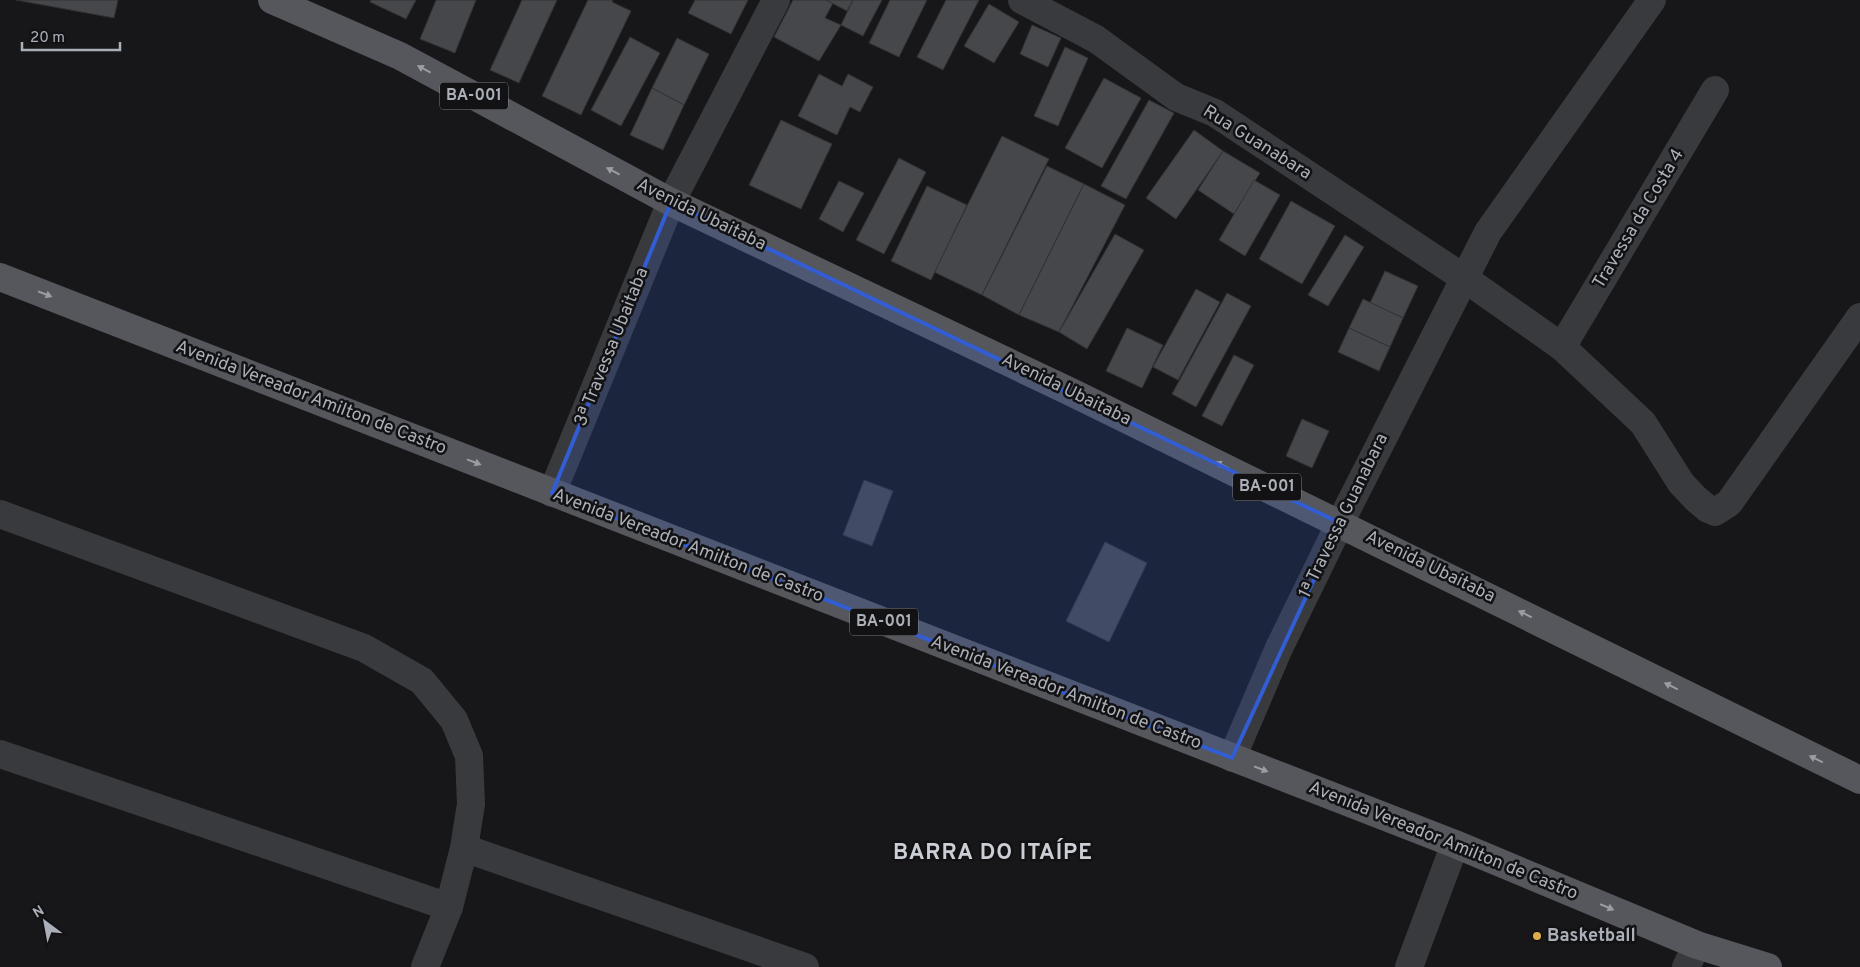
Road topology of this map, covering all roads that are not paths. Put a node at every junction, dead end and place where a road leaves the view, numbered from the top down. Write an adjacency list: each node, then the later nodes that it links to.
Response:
1 (272, 0): 7 (main road, Avenida Ubaitaba / BA-001, one-way to 1)
2 (776, 0): 7 (street, 3ª Travessa Ubaitaba)
3 (1022, 0): 5 (street, Rua Guanabara)
4 (1652, 0): 9 (street, 1ª Travessa Guanabara)
5 (1052, 7): 9 (street, Rua Guanabara)
6 (1715, 90): 11 (street, Travessa da Costa 4)
7 (671, 202): 12 (street, 3ª Travessa Ubaitaba); 14 (main road, Avenida Ubaitaba / BA-001, one-way to 7)
8 (0, 277): 12 (main road, Avenida Vereador Amilton de Castro / BA-001, one-way to 12)
9 (1464, 278): 11 (street, Rua Guanabara); 14 (street, 1ª Travessa Guanabara)
10 (1860, 318): 11 (street, Rua Guanabara)
11 (1562, 347)
12 (552, 493): 16 (main road, Avenida Vereador Amilton de Castro / BA-001)
13 (0, 514): 19 (street)
14 (1340, 523): 16 (street, 1ª Travessa Guanabara); 17 (main road, Avenida Ubaitaba / BA-001, one-way to 14)
15 (0, 754): 20 (street)
16 (1232, 758): 18 (main road, Avenida Vereador Amilton de Castro / BA-001, one-way to 18)
17 (1860, 780)
18 (1455, 844): 21 (main road, Avenida Vereador Amilton de Castro / BA-001, one-way to 21); 24 (street)
19 (464, 848): 20 (street); 23 (street)
20 (448, 908): 22 (street)
21 (1692, 956): 25 (main road, Avenida Vereador Amilton de Castro / BA-001)
22 (425, 967)
23 (805, 967)
24 (1409, 967)
25 (1768, 967)

